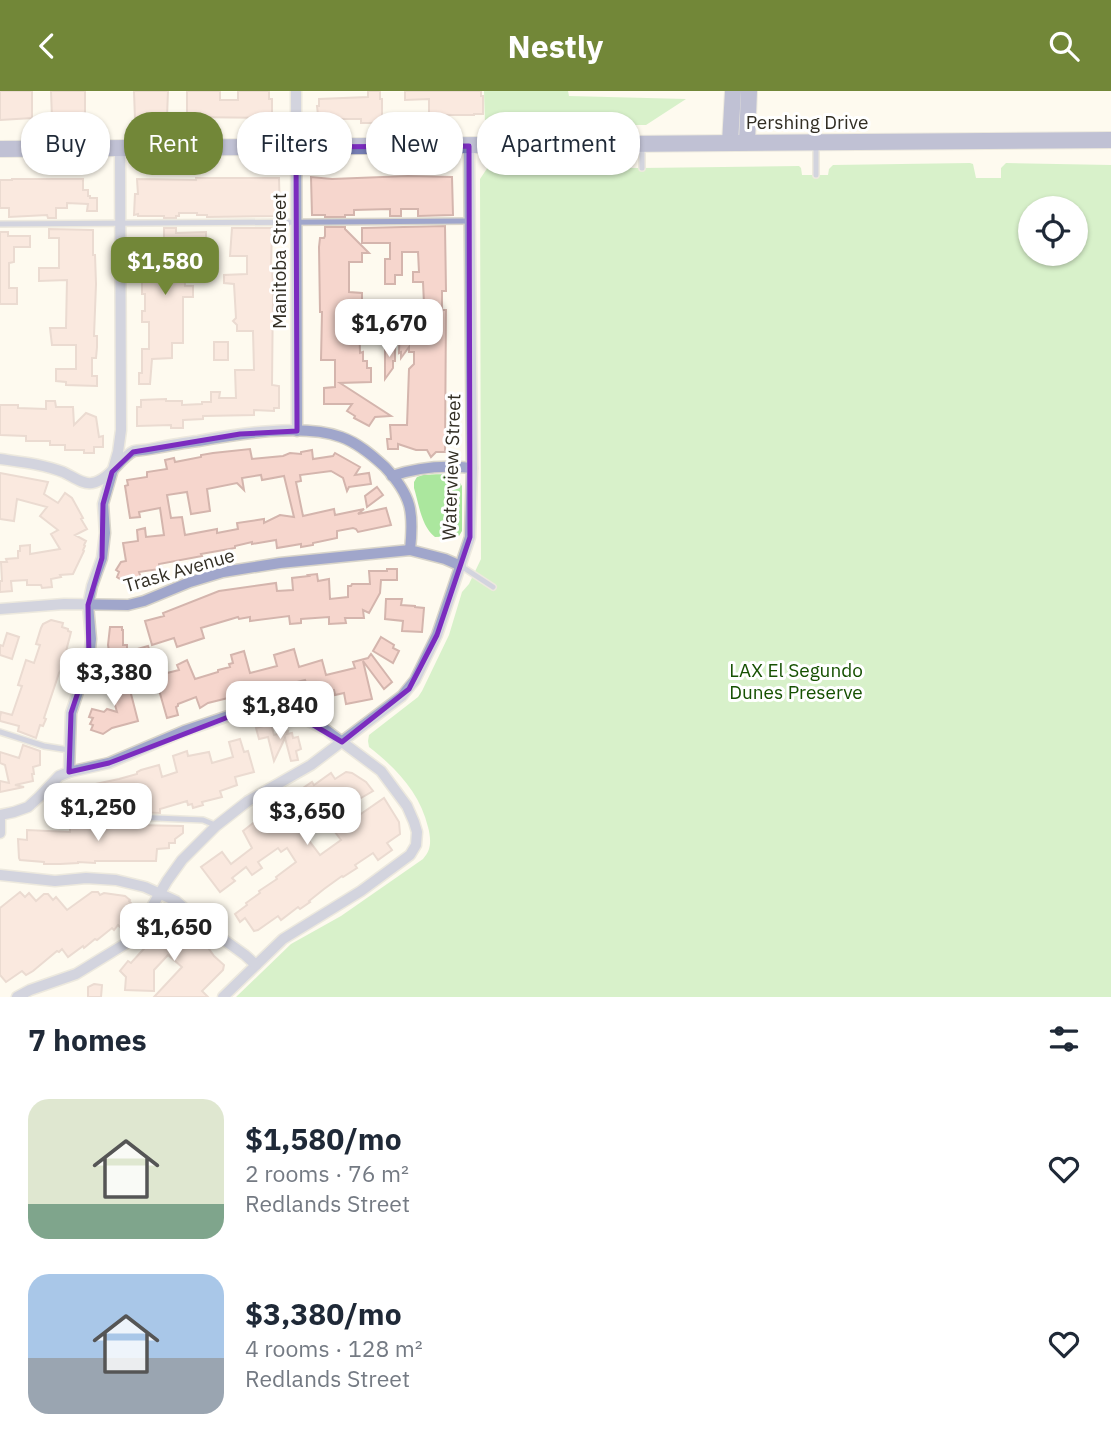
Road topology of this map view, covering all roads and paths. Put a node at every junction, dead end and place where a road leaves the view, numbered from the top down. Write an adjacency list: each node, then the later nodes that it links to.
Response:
1 (296, 91): 4 (street, Manitoba Street)
2 (733, 91): 7 (main road)
3 (749, 91): 6 (main road)
4 (296, 112)
5 (1111, 140): 8 (main road, Pershing Drive)
6 (747, 142): 7 (main road, Pershing Drive); 8 (main road, Pershing Drive)
7 (730, 143): 9 (main road, Pershing Drive)
8 (816, 143): 17 (lane)
9 (642, 144): 10 (main road, Pershing Drive); 15 (lane)
10 (469, 146): 12 (main road, Pershing Drive); 18 (street, Waterview Street)
11 (237, 147): 13 (main road, Pershing Drive)
12 (352, 147)
13 (120, 148): 14 (main road, Pershing Drive); 20 (street)
14 (0, 149)
15 (642, 169)
16 (296, 175): 19 (street, Manitoba Street)
17 (816, 175)
18 (469, 221): 19 (lane); 24 (street, Waterview Street)
19 (296, 222): 20 (lane); 22 (street, Manitoba Street)
20 (119, 223): 21 (lane); 25 (street)
21 (0, 224)
22 (297, 431): 25 (street); 26 (street)
23 (0, 459): 25 (street)
24 (472, 468): 26 (street); 28 (street, Waterview Street)
25 (112, 472): 30 (street)
26 (393, 476): 27 (street)
27 (410, 550): 28 (street); 30 (street, Trask Avenue)
28 (461, 566): 29 (lane); 33 (street, Waterview Street)
29 (494, 587)
30 (88, 605): 31 (street, Trask Avenue); 34 (street)
31 (0, 609)
32 (0, 732): 34 (lane)
33 (342, 742): 35 (street); 38 (street, Waterview Street); 42 (street)
34 (69, 750): 35 (street)
35 (69, 772): 37 (street)
36 (87, 815): 38 (lane)
37 (0, 818): 39 (street)
38 (216, 826): 41 (street, Waterview Street)
39 (0, 833)
40 (0, 875): 41 (street)
41 (160, 893): 42 (street); 43 (street, Waterview Street)
42 (256, 965): 44 (street)
43 (17, 997)
44 (223, 997)

